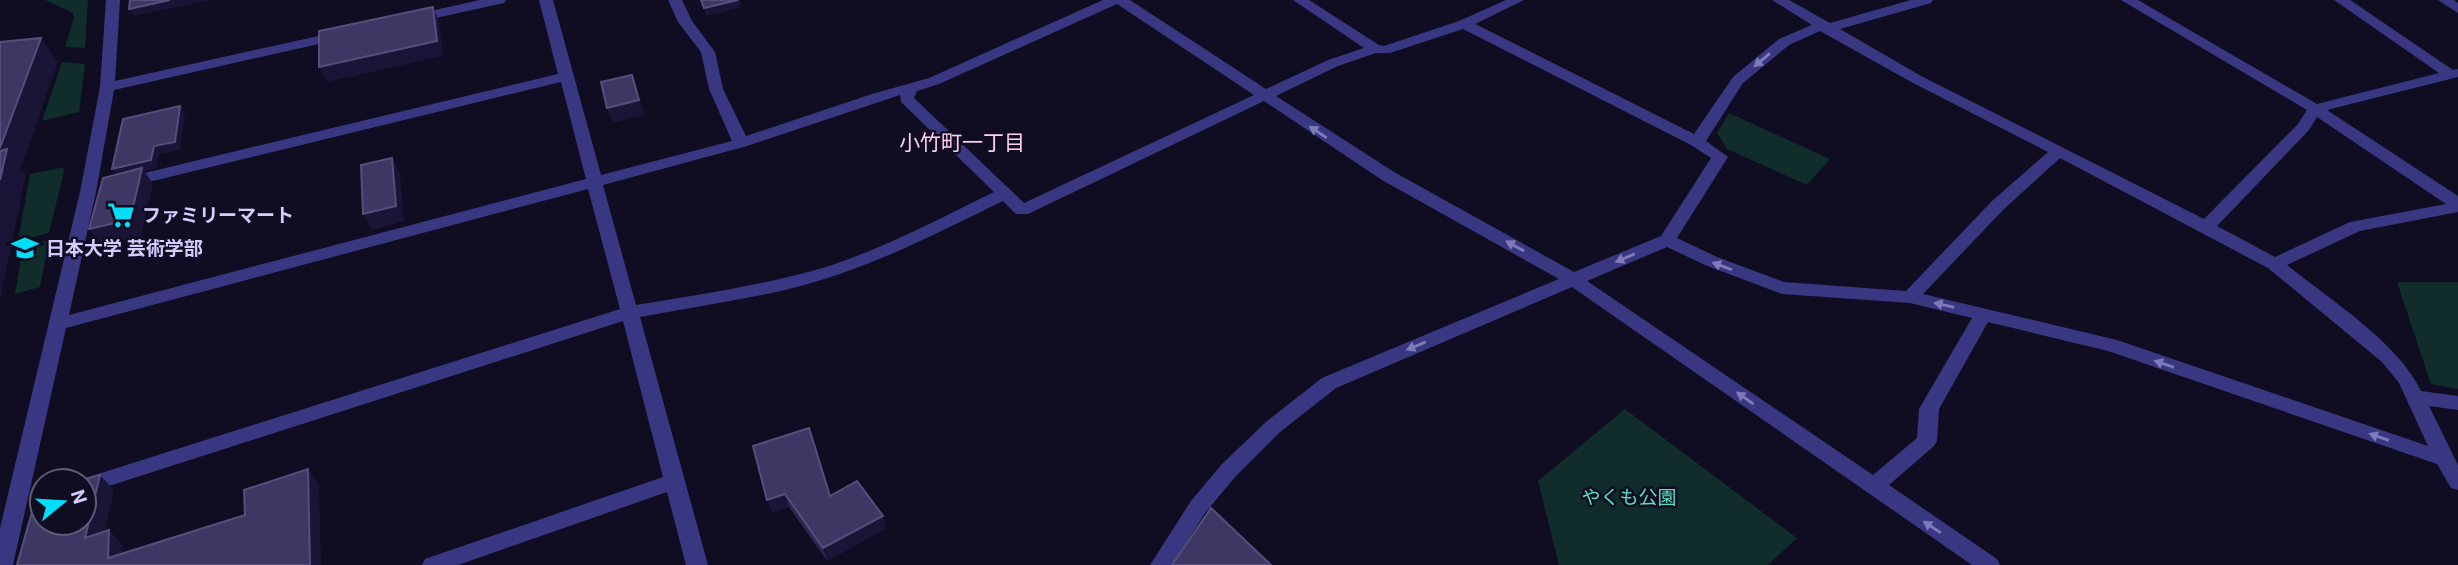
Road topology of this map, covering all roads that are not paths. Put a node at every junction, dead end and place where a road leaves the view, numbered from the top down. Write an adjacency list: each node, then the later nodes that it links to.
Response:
1 (113, 0): 24 (street)
2 (499, 0): 17 (street)
3 (546, 0): 23 (street)
4 (675, 0): 29 (street)
5 (1114, 0): 25 (street)
6 (1121, 0): 26 (street)
7 (1300, 0): 21 (street)
8 (1484, 0): 15 (street)
9 (1517, 0): 15 (street)
10 (1779, 0): 19 (street)
11 (1926, 0): 19 (street)
12 (2128, 0): 27 (street)
13 (2341, 0): 22 (street)
14 (2445, 0): 16 (street)
15 (1499, 8): 18 (street)
16 (2458, 9)
17 (404, 21)
18 (1464, 24): 21 (street); 28 (street)
19 (1823, 27): 28 (street, one-way to 28); 30 (street)
20 (350, 33): 24 (street)
21 (1375, 49): 26 (street)
22 (2453, 74): 27 (street)
23 (567, 76): 31 (street); 32 (street)
24 (107, 88): 32 (street)
25 (910, 88): 29 (street); 33 (street)
26 (1263, 94): 33 (street); 38 (street, one-way to 26)
27 (2315, 109): 34 (street); 35 (street)
28 (1697, 142): 36 (street)
29 (741, 143): 31 (street)
30 (2059, 150): 35 (street); 39 (street)
31 (593, 182): 40 (street); 42 (street)
32 (101, 189): 42 (street)
33 (1004, 194): 40 (street)
34 (2458, 205): 37 (street)
35 (2207, 226): 37 (street)
36 (1667, 240): 38 (street, one-way to 38); 39 (street, one-way to 36)
37 (2274, 264): 43 (street)
38 (1574, 279): 49 (street, one-way to 38); 55 (street, one-way to 55)
39 (1910, 297): 41 (street, one-way to 39)
40 (628, 313): 46 (street); 47 (street)
41 (1983, 314): 45 (street, one-way to 41); 49 (street)
42 (57, 324): 51 (street)
43 (2416, 397): 44 (street); 45 (street)
44 (2458, 403)
45 (2444, 459): 48 (street)
46 (674, 481): 53 (street); 54 (street)
47 (98, 482)
48 (2458, 482)
49 (1874, 486): 56 (street, one-way to 49)
50 (28, 504): 51 (street)
51 (18, 507): 52 (street)
52 (2, 565)
53 (433, 565)
54 (696, 565)
55 (1161, 565)
56 (1989, 565)

